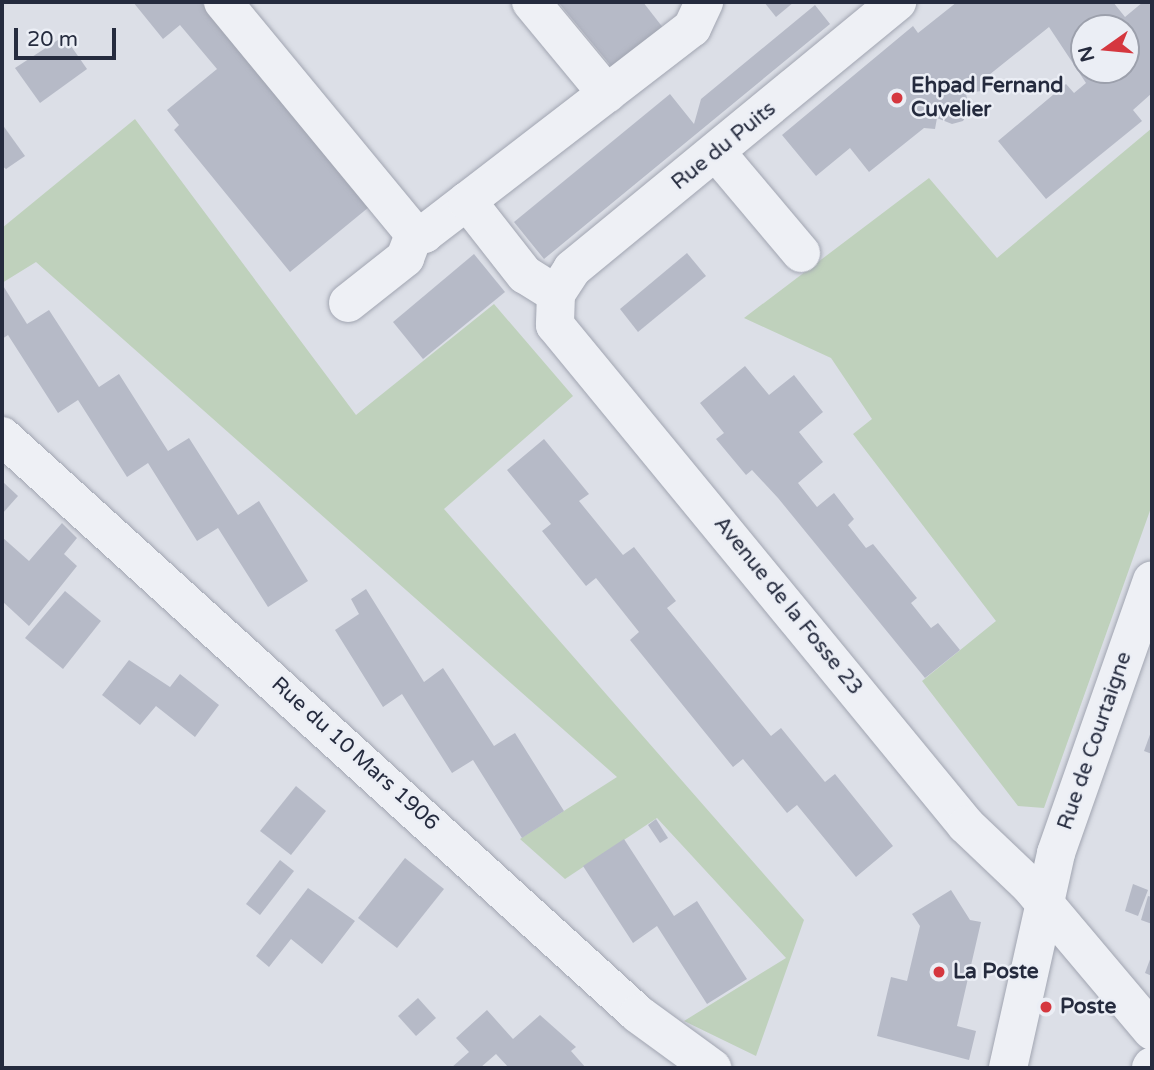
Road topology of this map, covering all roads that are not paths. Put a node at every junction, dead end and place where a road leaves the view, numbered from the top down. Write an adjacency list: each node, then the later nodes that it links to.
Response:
1 (223, 2): 8 (street)
2 (531, 2): 5 (street)
3 (704, 2): 5 (street)
4 (897, 2): 6 (street, Rue du Puits)
5 (607, 94): 7 (street)
6 (716, 152): 9 (street); 10 (street, Rue du Puits)
7 (467, 201): 8 (street); 10 (street)
8 (415, 232): 11 (street)
9 (801, 253)
10 (556, 294): 14 (street, Avenue de la Fosse 23)
11 (348, 303)
12 (2, 436): 16 (street, Rue du 10 Mars 1906)
13 (1152, 580): 14 (street, Rue de Courtaigne)
14 (1045, 905): 15 (street, Avenue de la Fosse 23); 17 (street, Rue de Courtaigne)
15 (1152, 1031)
16 (712, 1068)
17 (1008, 1068)

